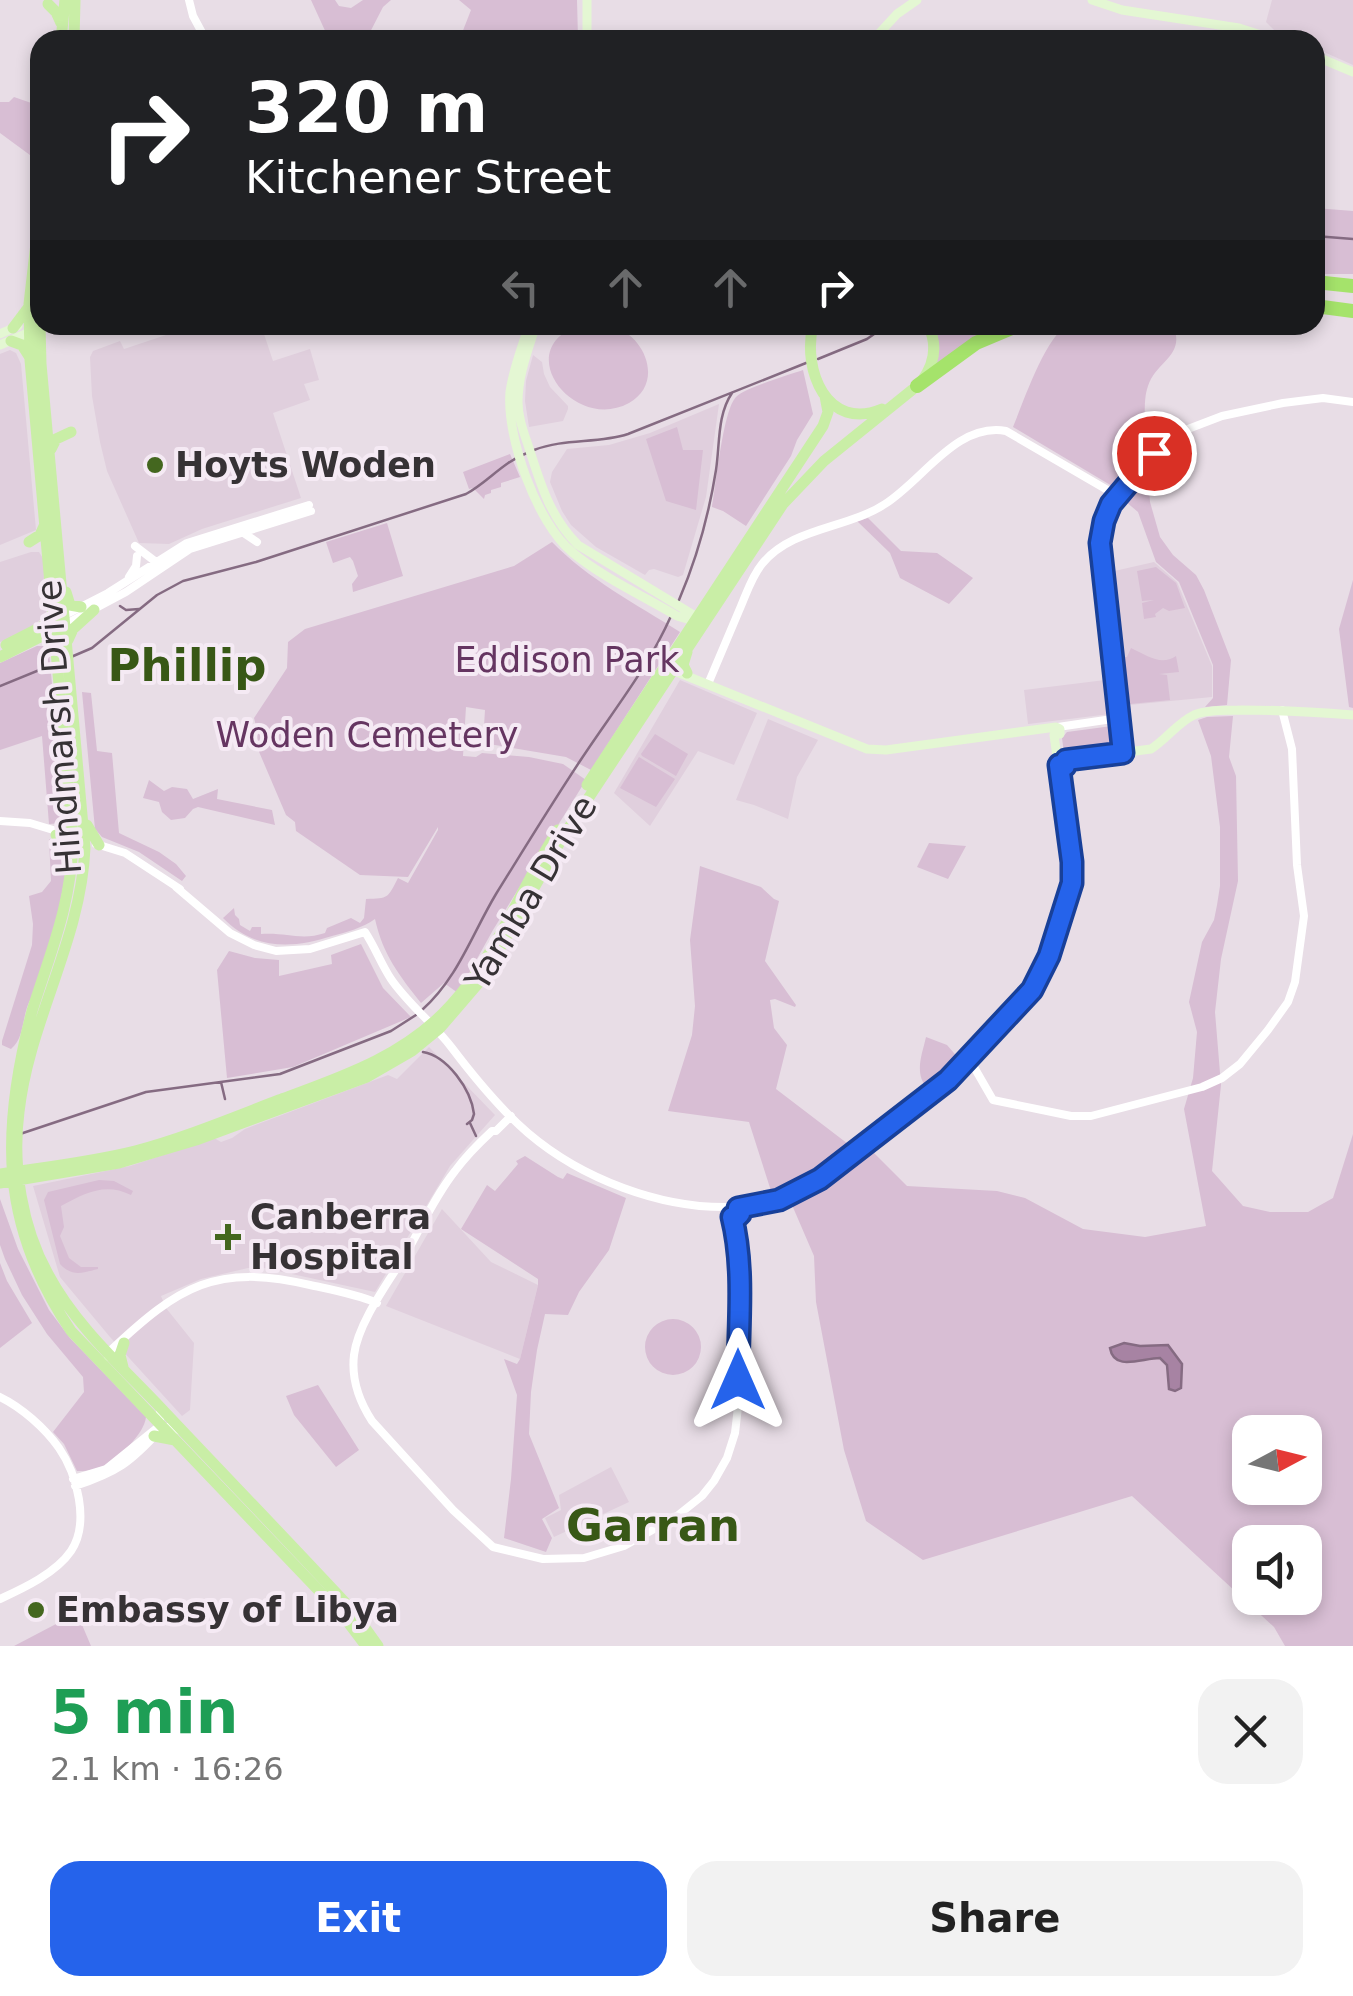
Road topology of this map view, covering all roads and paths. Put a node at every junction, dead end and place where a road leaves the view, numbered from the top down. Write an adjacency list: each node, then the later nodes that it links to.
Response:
1 (189, 0): 10 (street)
2 (587, 0): 11 (main road)
3 (916, 0): 12 (main road)
4 (1092, 0): 13 (main road)
5 (47, 1): 6 (street); 7 (main road)
6 (70, 5): 8 (main road); 9 (main road)
7 (61, 30)
8 (63, 30)
9 (73, 30)
10 (201, 30)
11 (587, 30)
12 (882, 30)
13 (1242, 30)
14 (1325, 60): 15 (main road)
15 (1353, 72)
16 (1325, 282): 17 (highway)
17 (1353, 283)
18 (30, 295): 19 (main road, Hindmarsh Drive)
19 (29, 304): 30 (main road)
20 (1325, 304): 21 (highway)
21 (1353, 308)
22 (30, 329): 30 (main road)
23 (37, 335): 32 (main road, Hindmarsh Drive)
24 (40, 335): 36 (main road, Hindmarsh Drive)
25 (529, 335): 49 (main road)
26 (804, 335): 31 (main road)
27 (812, 335): 31 (main road)
28 (932, 335): 33 (main road)
29 (995, 335): 33 (highway)
30 (6, 337): 32 (main road)
31 (810, 351): 34 (main road)
32 (30, 360): 39 (main road, Hindmarsh Drive)
33 (915, 388): 34 (main road); 49 (main road)
34 (825, 396): 49 (main road)
35 (1353, 402): 38 (street)
36 (46, 420): 37 (main road, Hindmarsh Drive); 37 (main road)
37 (50, 453): 46 (main road, Hindmarsh Drive)
38 (1116, 495): 56 (street); 59 (street)
39 (45, 524): 44 (main road, Hindmarsh Drive); 44 (main road)
40 (242, 532): 41 (street); 45 (street); 48 (street)
41 (257, 542)
42 (134, 546): 45 (street)
43 (138, 556): 47 (street)
44 (48, 559): 50 (main road, Hindmarsh Drive)
45 (156, 562): 47 (street)
46 (61, 574): 48 (main road); 50 (main road, Hindmarsh Drive)
47 (127, 581): 48 (street)
48 (87, 608): 50 (street); 53 (main road)
49 (684, 614): 55 (main road, Yamba Drive); 55 (main road)
50 (58, 620): 51 (main road); 51 (main road); 53 (main road, Hindmarsh Drive)
51 (32, 637): 52 (main road); 53 (main road); 54 (main road)
52 (0, 649)
53 (62, 649): 63 (main road, Hindmarsh Drive)
54 (0, 657)
55 (675, 672): 56 (main road); 69 (main road, Yamba Drive)
56 (704, 682): 60 (main road)
57 (1282, 710): 58 (main road); 61 (main road); 71 (street)
58 (1353, 715)
59 (1121, 721): 60 (street); 61 (street)
60 (1057, 732): 62 (main road)
61 (1126, 754): 62 (main road)
62 (1063, 762): 71 (street)
63 (78, 818): 65 (main road); 66 (main road, Hindmarsh Drive); 67 (main road)
64 (4, 821): 65 (street)
65 (56, 833): 66 (street); 68 (main road)
66 (79, 840): 67 (street); 68 (main road, Hindmarsh Drive)
67 (100, 847): 68 (main road); 69 (street)
68 (78, 863): 70 (main road, Hindmarsh Drive); 75 (main road, Hindmarsh Drive)
69 (430, 1026): 73 (street); 74 (main road, Yamba Drive); 78 (main road, Yamba Drive)
70 (13, 1054): 72 (main road); 72 (main road, Hindmarsh Drive)
71 (968, 1060): 80 (street)
72 (14, 1077): 75 (main road, Hindmarsh Drive)
73 (509, 1114): 80 (street); 81 (street)
74 (256, 1118): 76 (main road, Yamba Drive); 76 (main road)
75 (12, 1129): 77 (main road, Hindmarsh Drive)
76 (211, 1134): 78 (main road, Yamba Drive)
77 (8, 1168): 78 (main road, Yamba Drive); 78 (main road); 79 (main road, Hindmarsh Drive); 83 (main road)
78 (39, 1172): 79 (main road)
79 (22, 1196): 82 (main road, Hindmarsh Drive)
80 (735, 1212): 81 (street)
81 (379, 1299): 82 (street)
82 (117, 1347): 83 (street); 84 (street); 86 (main road)
83 (93, 1356): 84 (main road)
84 (108, 1372): 86 (main road)
85 (0, 1397): 89 (street)
86 (154, 1410): 87 (main road); 88 (main road)
87 (155, 1432): 88 (main road); 89 (street)
88 (179, 1436): 91 (main road); 92 (main road)
89 (74, 1482): 90 (street)
90 (0, 1599)
91 (366, 1646)
92 (378, 1646)

